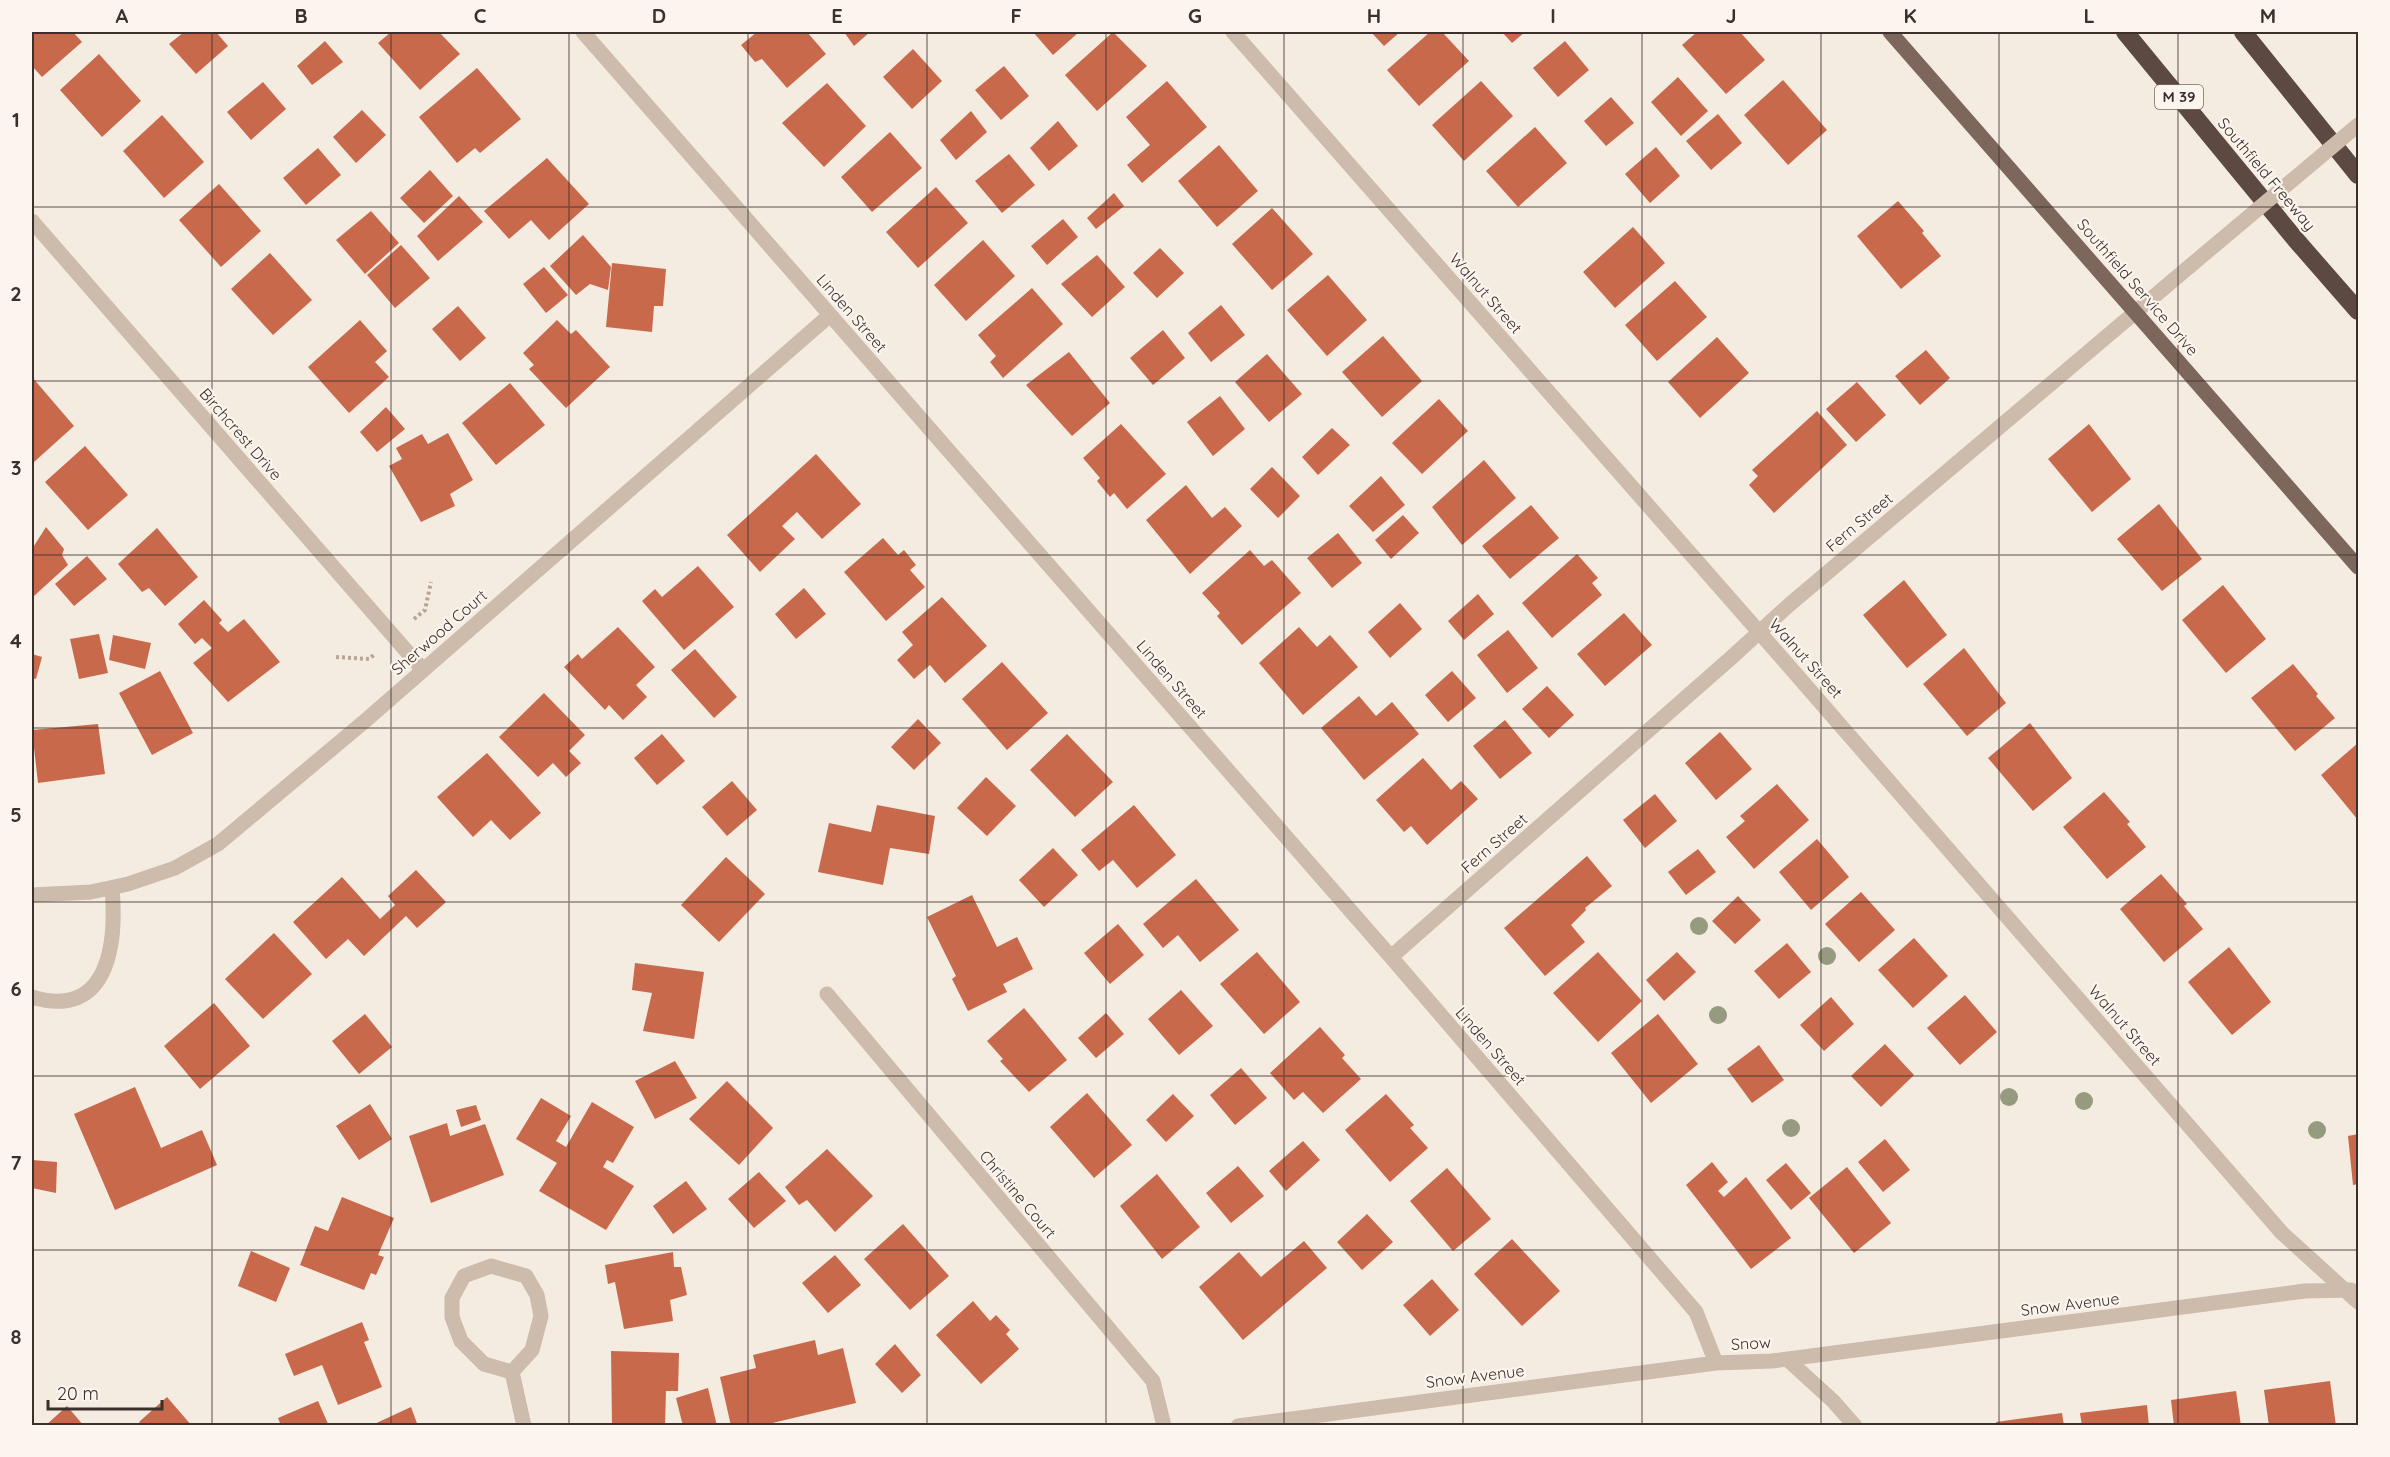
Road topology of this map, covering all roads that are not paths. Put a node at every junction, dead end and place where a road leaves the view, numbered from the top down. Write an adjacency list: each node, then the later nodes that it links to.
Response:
1 (583, 32): 11 (street, Linden Street)
2 (1233, 32): 13 (street, Walnut Street)
3 (1890, 32): 10 (main road, Southfield Service Drive)
4 (2125, 32): 9 (highway, Southfield Freeway / M 39)
5 (2243, 32): 7 (highway)
6 (2358, 125): 10 (street, Fern Street, bridge)
7 (2358, 175)
8 (32, 221): 14 (street, Birchcrest Drive)
9 (2358, 311)
10 (2135, 312): 12 (main road, Southfield Service Drive); 13 (street, Fern Street)
11 (830, 315): 14 (street, Sherwood Court); 17 (street, Linden Street)
12 (2358, 567)
13 (1758, 632): 17 (street, Fern Street); 20 (street, Walnut Street)
14 (423, 670): 15 (street, Sherwood Court)
15 (112, 888): 16 (street, Sherwood Court); 19 (street)
16 (32, 894)
17 (1391, 957): 23 (street, Linden Street)
18 (827, 994): 26 (street, Christine Court)
19 (32, 997)
20 (2353, 1290): 21 (street, Walnut Street); 22 (street, Snow Avenue)
21 (2358, 1302)
22 (1787, 1359): 23 (street, Snow); 28 (street)
23 (1716, 1363): 27 (street, Snow Avenue)
24 (512, 1372): 24 (street); 25 (street)
25 (524, 1425)
26 (1164, 1425)
27 (1241, 1425)
28 (1855, 1425)

